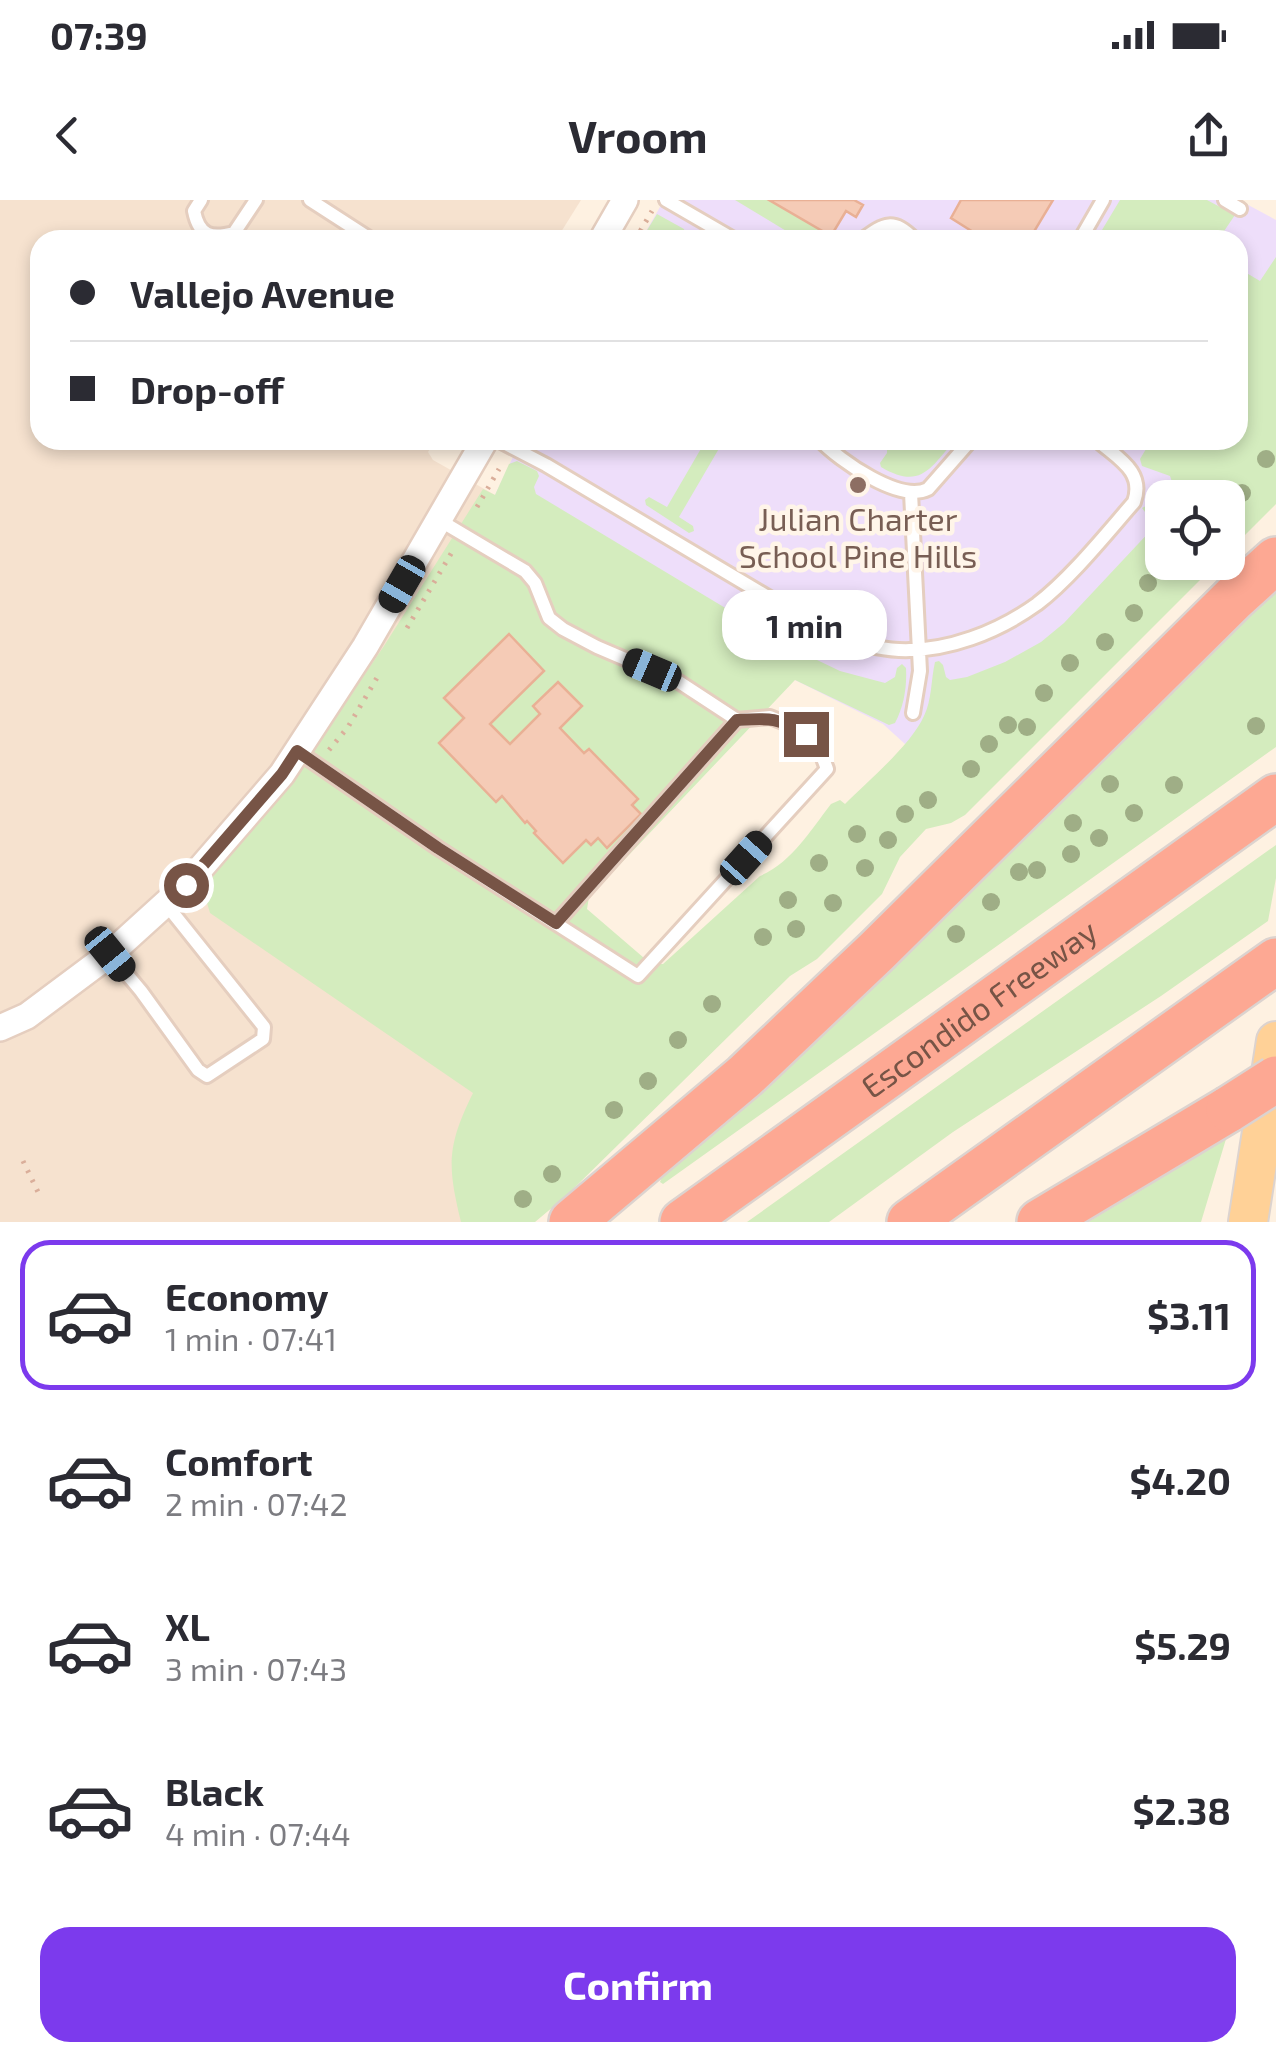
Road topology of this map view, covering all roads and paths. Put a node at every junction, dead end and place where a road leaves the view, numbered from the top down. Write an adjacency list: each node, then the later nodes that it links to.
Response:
1 (202, 200): 10 (lane)
2 (256, 200): 11 (lane)
3 (310, 200): 12 (lane)
4 (625, 200): 13 (street)
5 (658, 200): 14 (path)
6 (666, 200): 15 (lane)
7 (1102, 200): 18 (lane)
8 (1225, 200): 9 (lane)
9 (1240, 210)
10 (203, 230)
11 (236, 230)
12 (356, 230)
13 (608, 230)
14 (641, 230)
15 (718, 230)
16 (878, 230): 17 (lane)
17 (903, 230)
18 (1086, 230)
19 (479, 450): 25 (street)
20 (517, 450): 29 (lane)
21 (832, 450): 24 (lane)
22 (962, 450): 24 (lane)
23 (1108, 450): 29 (lane)
24 (911, 493): 29 (lane)
25 (439, 520): 31 (lane); 32 (street)
26 (1276, 534): 28 (highway)
27 (1276, 560): 28 (highway)
28 (1234, 598): 43 (highway)
29 (919, 648): 30 (lane)
30 (913, 713)
31 (737, 720): 35 (lane); 35 (lane)
32 (297, 751): 34 (street); 35 (lane)
33 (1268, 803): 44 (highway, Escondido Freeway)
34 (165, 904): 36 (street); 36 (lane)
35 (556, 923)
36 (110, 954): 38 (street)
37 (1259, 974): 45 (highway)
38 (0, 1028)
39 (1276, 1040): 47 (main road)
40 (1276, 1080): 46 (highway, bridge)
41 (23, 1161): 42 (path)
42 (38, 1192)
43 (572, 1222)
44 (683, 1222)
45 (910, 1222)
46 (1040, 1222)
47 (1248, 1222)

